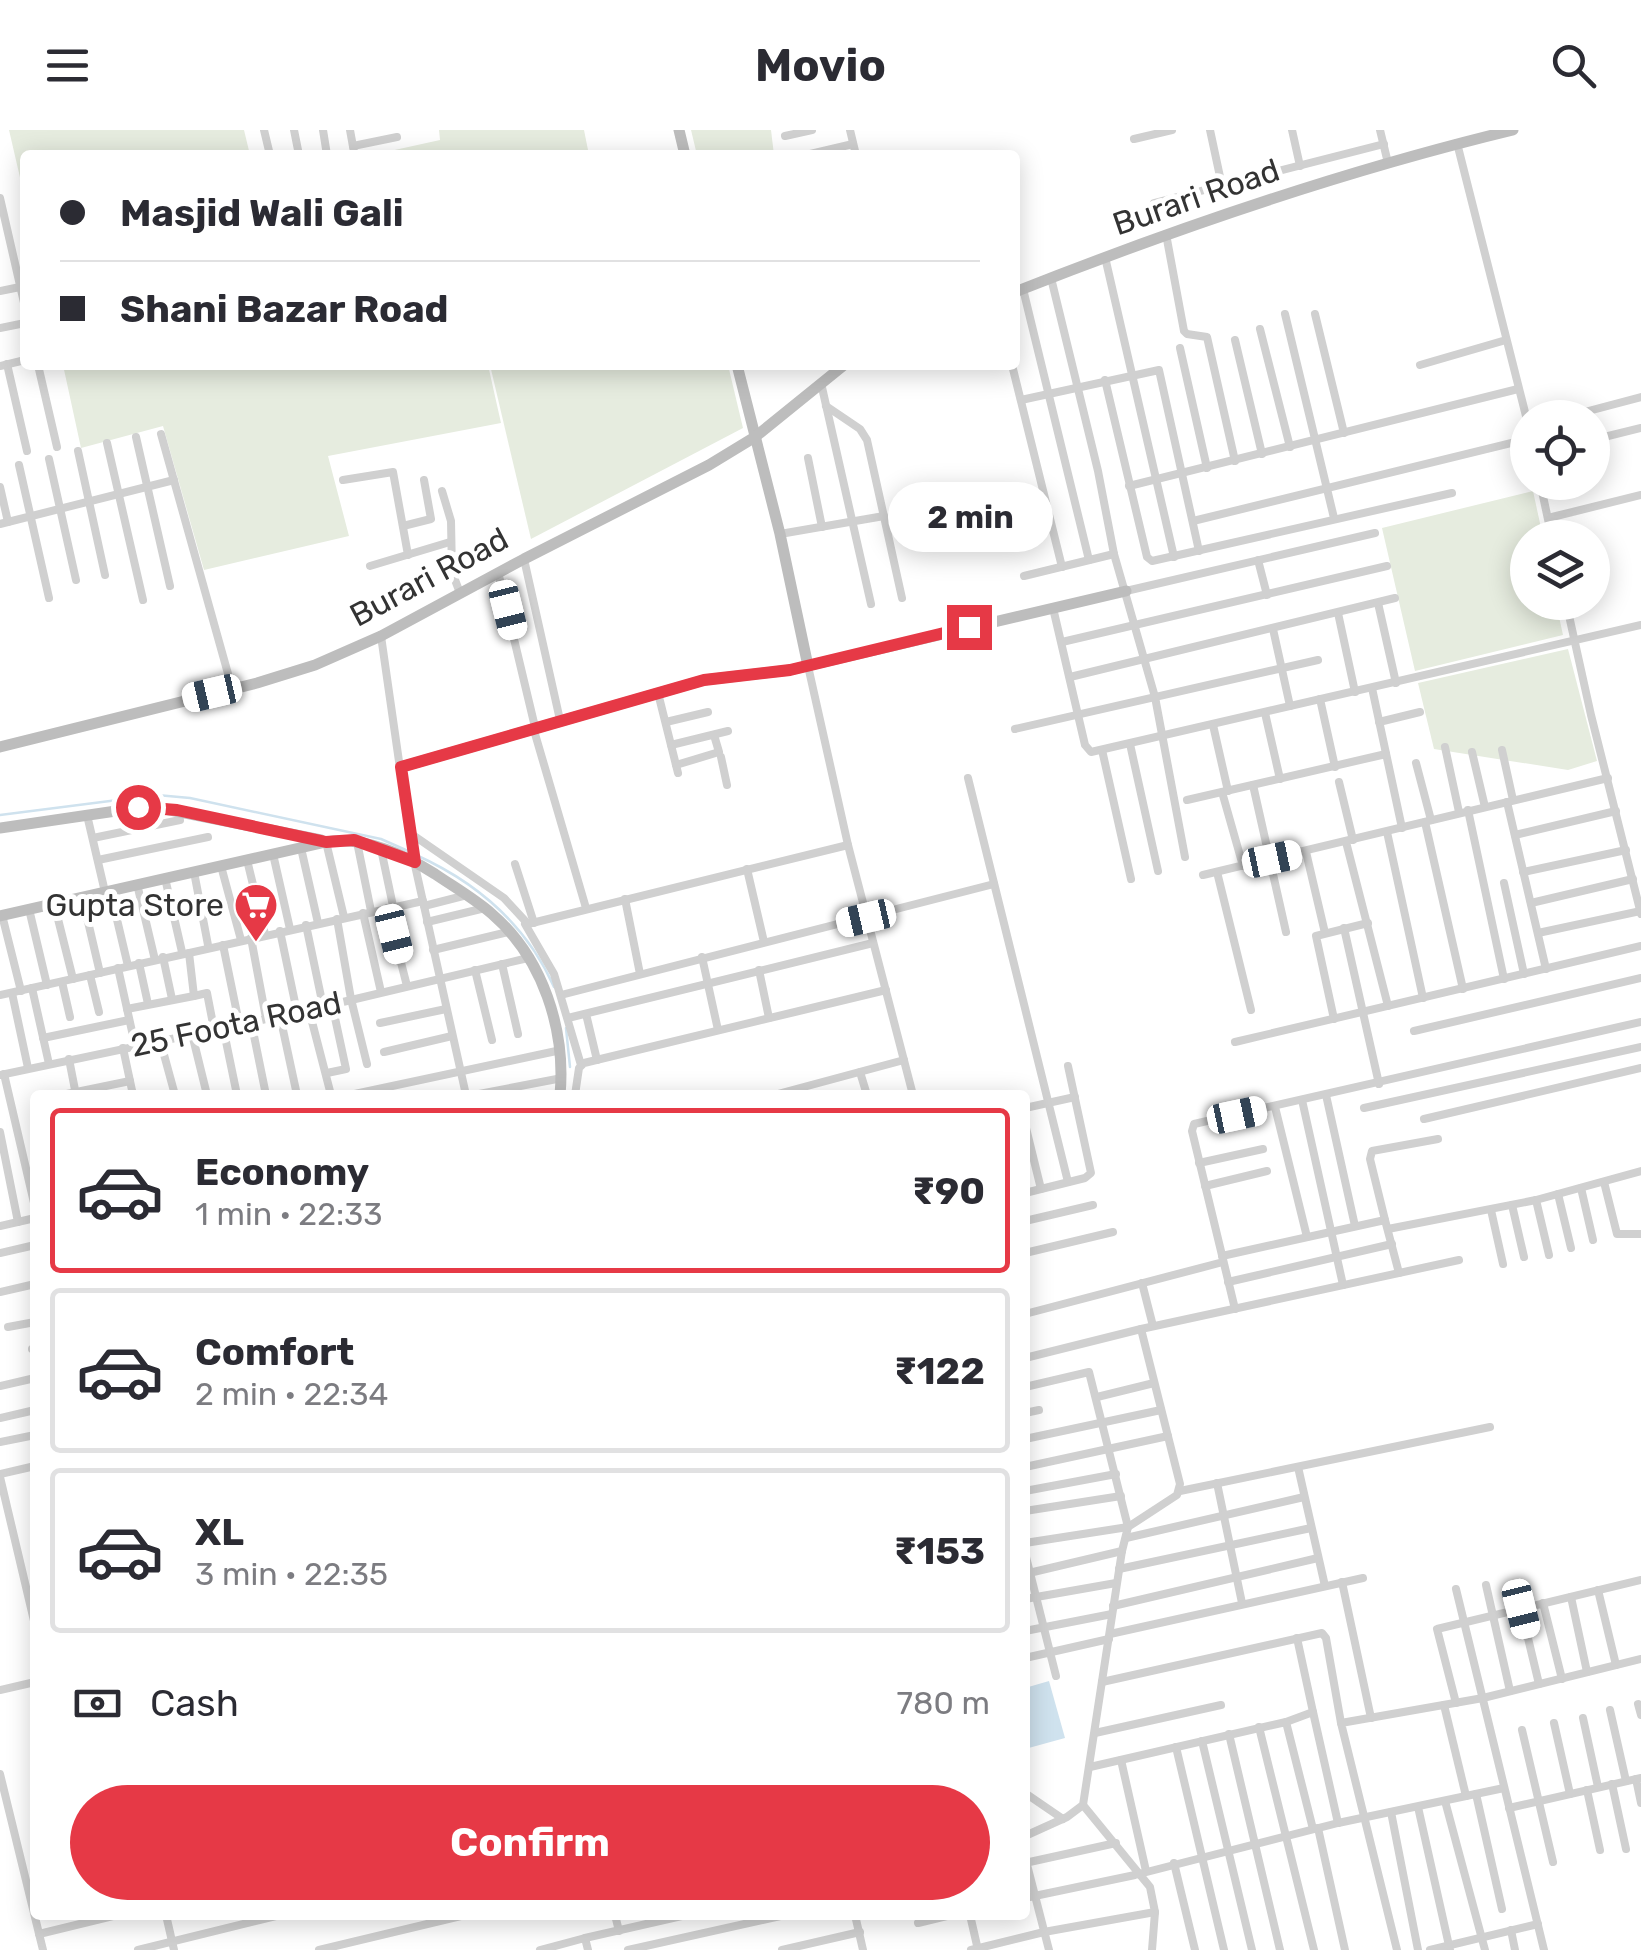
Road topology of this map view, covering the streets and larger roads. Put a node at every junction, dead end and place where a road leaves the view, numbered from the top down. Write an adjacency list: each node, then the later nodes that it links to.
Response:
1 (350, 130): 10 (street)
2 (812, 130): 9 (street)
3 (850, 130): 13 (street)
4 (1172, 130): 11 (street)
5 (1210, 130): 19 (street)
6 (1292, 130): 18 (street)
7 (1380, 130): 14 (street)
8 (1512, 130): 12 (street, Burari Road)
9 (785, 136)
10 (397, 138)
11 (1134, 139)
12 (1457, 143): 17 (street, Burari Road); 36 (street)
13 (853, 144): 15 (street); 16 (street)
14 (1384, 144): 17 (street); 18 (street)
15 (827, 150)
16 (855, 150)
17 (1388, 163): 23 (street, Burari Road)
18 (1300, 166): 19 (street)
19 (1222, 186): 21 (street)
20 (0, 198): 22 (street)
21 (1154, 203)
22 (3, 226): 24 (street)
23 (1166, 234): 26 (street, Burari Road); 71 (street)
24 (12, 253): 25 (street); 28 (street)
25 (0, 256)
26 (1105, 257): 27 (street, Burari Road); 44 (street)
27 (1050, 278): 30 (street, Burari Road); 47 (street)
28 (20, 286): 29 (street)
29 (0, 291)
30 (1020, 291)
31 (1020, 295): 49 (street)
32 (1285, 314): 61 (street)
33 (1316, 314): 56 (street)
34 (1260, 329): 64 (street)
35 (1235, 340): 68 (street)
36 (1506, 340): 39 (street); 48 (street)
37 (1180, 348): 73 (street)
38 (4, 365): 66 (street)
39 (1420, 365)
40 (39, 370): 65 (street)
41 (739, 370): 60 (street)
42 (838, 370): 46 (street, Burari Road)
43 (1013, 370): 51 (street)
44 (1132, 374): 45 (street); 74 (street); 78 (street)
45 (1105, 380): 47 (street); 79 (street)
46 (821, 383): 54 (street); 60 (street, Burari Road)
47 (1078, 386): 49 (street); 103 (street)
48 (1518, 389): 52 (street); 56 (street)
49 (1048, 393): 51 (street); 107 (street)
50 (1641, 397): 53 (street)
51 (1021, 400): 111 (street)
52 (1521, 400)
53 (1610, 405)
54 (826, 406): 90 (street); 95 (street)
55 (1641, 428): 58 (street)
56 (1344, 433): 61 (street)
57 (161, 434): 75 (street)
58 (1610, 436)
59 (136, 437): 81 (street)
60 (755, 437): 100 (street); 106 (street, Burari Road)
61 (1316, 440): 64 (street); 82 (street)
62 (107, 442): 85 (street)
63 (1510, 443): 82 (street)
64 (1290, 447): 68 (street)
65 (57, 448)
66 (27, 451)
67 (78, 452): 88 (street)
68 (1262, 454): 71 (street)
69 (48, 458): 89 (street)
70 (808, 458): 98 (street)
71 (1235, 461): 73 (street)
72 (18, 465): 91 (street)
73 (1207, 468): 74 (street)
74 (1183, 474): 78 (street); 94 (street)
75 (174, 480): 81 (street); 141 (street)
76 (344, 480): 97 (street)
77 (424, 480): 97 (street)
78 (1156, 480): 79 (street); 105 (street)
79 (1129, 486): 105 (street)
80 (0, 487): 96 (street)
81 (147, 487): 85 (street); 116 (street)
82 (1326, 488): 92 (street); 94 (street)
83 (442, 491): 101 (street)
84 (1452, 493): 92 (street)
85 (118, 494): 88 (street); 123 (street)
86 (1641, 495): 93 (street)
87 (1544, 500): 93 (street)
88 (88, 502): 89 (street); 113 (street)
89 (60, 509): 91 (street); 115 (street)
90 (884, 516): 95 (street); 121 (street)
91 (30, 517): 96 (street); 120 (street)
92 (1334, 518): 102 (street)
93 (1548, 518)
94 (1192, 520): 102 (street)
95 (852, 522): 98 (street); 125 (street)
96 (4, 524)
97 (403, 526): 104 (street)
98 (822, 527): 100 (street)
99 (1376, 533): 108 (street)
100 (780, 534): 137 (street)
101 (450, 542): 104 (street); 118 (street)
102 (1199, 550): 105 (street)
103 (1114, 554): 107 (street); 117 (street)
104 (408, 555): 109 (street)
105 (1174, 556)
106 (524, 558): 112 (street, Burari Road); 152 (street)
107 (1089, 560): 111 (street)
108 (1258, 560): 117 (street); 119 (street)
109 (370, 566)
110 (1387, 566): 119 (street)
111 (1062, 567): 114 (street)
112 (498, 572): 118 (street, Burari Road); 156 (street)
113 (105, 576)
114 (1024, 576)
115 (76, 580)
116 (170, 586)
117 (1126, 591): 126 (street); 129 (street)
118 (460, 593): 132 (street, Burari Road)
119 (1267, 594): 129 (street)
120 (49, 598)
121 (902, 598)
122 (1394, 598): 124 (street)
123 (143, 600)
124 (1378, 603): 127 (street); 140 (street)
125 (871, 604)
126 (1053, 608): 133 (street); 137 (street)
127 (1338, 613): 131 (street); 143 (street)
128 (1570, 620): 134 (street)
129 (1136, 624): 133 (street); 135 (street)
130 (1641, 625): 134 (street)
131 (1273, 629): 135 (street); 138 (street)
132 (381, 636): 141 (street, Burari Road); 171 (street)
133 (1062, 642): 139 (street)
134 (1575, 642): 140 (street); 174 (street)
135 (1144, 660): 139 (street); 145 (street)
136 (1318, 660): 138 (street)
137 (808, 666): 144 (street); 198 (street)
138 (1282, 668): 145 (street); 147 (street)
139 (1070, 678): 151 (street)
140 (1396, 683): 142 (street)
141 (232, 688): 163 (street, Burari Road)
142 (1372, 688): 143 (street); 154 (street)
143 (1355, 692): 146 (street)
144 (658, 693): 152 (street); 153 (street)
145 (1154, 697): 151 (street); 160 (street)
146 (1320, 699): 147 (street); 172 (street)
147 (1290, 706): 150 (street)
148 (708, 712): 153 (street)
149 (1420, 712): 154 (street)
150 (1265, 713): 155 (street); 175 (street)
151 (1078, 715): 157 (street); 165 (street)
152 (560, 720): 156 (street)
153 (666, 722): 162 (street)
154 (1379, 722): 168 (street)
155 (1213, 724): 160 (street); 179 (street)
156 (534, 727): 171 (street); 234 (street)
157 (1015, 729)
158 (728, 732): 159 (street)
159 (714, 735): 162 (street); 162 (street)
160 (1162, 736): 161 (street); 206 (street)
161 (1130, 744): 165 (street); 214 (street)
162 (671, 745)
163 (0, 746)
164 (1445, 747): 183 (street)
165 (1102, 750): 220 (street)
166 (1502, 750): 181 (street)
167 (1472, 752): 182 (street)
168 (1386, 754): 172 (street); 189 (street)
169 (721, 757): 177 (street)
170 (1416, 763): 187 (street)
171 (401, 767): 193 (street)
172 (1335, 767): 175 (street)
173 (968, 778): 224 (street)
174 (1608, 778): 181 (street); 184 (street)
175 (1280, 779): 178 (street)
176 (1339, 782): 196 (street)
177 (727, 785)
178 (1253, 785): 179 (street); 207 (street)
179 (1225, 791): 180 (street); 212 (street)
180 (1187, 800)
181 (1510, 801): 182 (street); 191 (street)
182 (1484, 806): 183 (street)
183 (1464, 811): 187 (street); 277 (street)
184 (1616, 811): 191 (street); 202 (street)
185 (88, 814): 188 (street); 194 (street); 197 (street)
186 (180, 820): 194 (street)
187 (1428, 821): 189 (street); 283 (street)
188 (0, 828)
189 (1402, 828): 190 (street)
190 (1388, 832): 196 (street); 290 (street)
191 (1515, 835): 217 (street)
192 (208, 836): 208 (street)
193 (410, 837): 205 (street); 243 (street)
194 (93, 838): 208 (street)
195 (357, 841): 197 (street); 200 (street); 236 (street)
196 (1350, 841): 201 (street); 244 (street)
197 (326, 842): 199 (street); 239 (street)
198 (848, 845): 213 (street); 240 (street)
199 (301, 848): 203 (street); 242 (street)
200 (381, 848): 205 (street); 232 (street)
201 (1306, 852): 207 (street); 250 (street)
202 (1627, 853): 204 (street); 217 (street); 222 (street)
203 (273, 854): 209 (street); 247 (street)
204 (1641, 854)
205 (413, 857): 226 (street); 229 (street)
206 (1185, 858)
207 (1272, 859): 212 (street); 249 (street)
208 (98, 860): 225 (street)
209 (247, 860): 211 (street); 252 (street)
210 (515, 864): 243 (street)
211 (221, 866): 215 (street); 253 (street)
212 (1243, 866): 216 (street)
213 (746, 870): 228 (street); 254 (street)
214 (1158, 871)
215 (194, 872): 219 (street); 256 (street)
216 (1216, 872): 218 (street); 299 (street)
217 (1524, 872): 230 (street)
218 (1203, 875)
219 (165, 878): 223 (street); 260 (street)
220 (1131, 880)
221 (1504, 883): 272 (street)
222 (1636, 883): 230 (street); 237 (street)
223 (138, 884): 225 (street); 262 (street)
224 (994, 884): 240 (street); 366 (street)
225 (108, 891): 227 (street); 266 (street)
226 (467, 895): 229 (street); 233 (street)
227 (82, 896): 231 (street); 270 (street)
228 (624, 899): 234 (street); 271 (street)
229 (423, 903): 232 (street); 241 (street)
230 (1531, 903): 251 (street)
231 (54, 904): 235 (street); 276 (street)
232 (390, 907): 236 (street); 281 (street)
233 (485, 908): 241 (street); 248 (street)
234 (586, 908): 243 (street)
235 (30, 909): 238 (street); 280 (street)
236 (367, 912): 239 (street); 286 (street)
237 (1641, 912): 251 (street)
238 (1, 916): 285 (street)
239 (340, 918): 242 (street); 291 (street)
240 (866, 918): 254 (street); 255 (street)
241 (427, 922): 259 (street)
242 (318, 923): 245 (street)
243 (530, 923): 288 (street)
244 (1368, 923): 246 (street); 295 (street)
245 (306, 926): 247 (street); 294 (street)
246 (1344, 928): 250 (street); 302 (street)
247 (285, 930): 252 (street); 301 (street)
248 (508, 932): 259 (street); 263 (street)
249 (1286, 932)
250 (1325, 932): 309 (street)
251 (1538, 933): 267 (street)
252 (266, 934): 253 (street)
253 (246, 939): 257 (street); 306 (street)
254 (764, 942): 261 (street)
255 (873, 942): 269 (street); 284 (street)
256 (208, 945)
257 (223, 945): 260 (street); 314 (street)
258 (1641, 946): 267 (street)
259 (434, 950): 274 (street)
260 (185, 953): 262 (street); 289 (street)
261 (702, 957): 271 (street); 279 (street)
262 (159, 958): 264 (street); 292 (street)
263 (528, 958): 265 (street, 25 Foota Road); 328 (street)
264 (139, 964): 266 (street); 293 (street)
265 (502, 964): 268 (street, 25 Foota Road); 315 (street)
266 (123, 967): 270 (street); 296 (street)
267 (1546, 969): 272 (street)
268 (475, 970): 274 (street, 25 Foota Road); 323 (street)
269 (760, 970): 279 (street); 308 (street)
270 (100, 972): 273 (street)
271 (640, 974): 288 (street)
272 (1524, 974): 277 (street)
273 (90, 975): 276 (street); 300 (street)
274 (440, 978): 281 (street, 25 Foota Road); 297 (street)
275 (1641, 978): 318 (street)
276 (72, 979): 278 (street)
277 (1504, 979): 283 (street)
278 (62, 982): 280 (street); 305 (street)
279 (708, 983): 303 (street); 317 (street)
280 (46, 985): 282 (street)
281 (407, 986): 286 (street, 25 Foota Road)
282 (32, 988): 285 (street); 321 (street)
283 (1463, 989): 290 (street)
284 (886, 990): 308 (street); 332 (street)
285 (16, 992): 287 (street); 337 (street)
286 (381, 992): 291 (street, 25 Foota Road)
287 (0, 995)
288 (562, 995): 307 (street)
289 (194, 996): 292 (street); 316 (street)
290 (1423, 998): 295 (street)
291 (351, 999): 294 (street, 25 Foota Road); 334 (street)
292 (172, 1000): 293 (street)
293 (148, 1004): 296 (street)
294 (328, 1005): 298 (street, 25 Foota Road); 341 (street)
295 (1388, 1006): 302 (street)
296 (127, 1009): 310 (street)
297 (446, 1009): 313 (street); 320 (street)
298 (309, 1010): 301 (street, 25 Foota Road); 341 (street)
299 (1251, 1010)
300 (99, 1012)
301 (298, 1012): 304 (street, 25 Foota Road)
302 (1364, 1012): 309 (street); 345 (street)
303 (586, 1014): 307 (street); 331 (street)
304 (280, 1016): 306 (street, 25 Foota Road); 353 (street)
305 (70, 1017)
306 (266, 1018): 311 (street, 25 Foota Road)
307 (568, 1018): 335 (street)
308 (769, 1018): 317 (street)
309 (1334, 1019): 324 (street)
310 (129, 1020): 321 (street); 325 (street)
311 (251, 1021): 314 (street, 25 Foota Road); 352 (street)
312 (1641, 1022): 345 (street)
313 (380, 1023)
314 (239, 1024): 316 (street, 25 Foota Road)
315 (532, 1026)
316 (218, 1028): 319 (street, 25 Foota Road); 351 (street)
317 (718, 1030): 331 (street)
318 (1414, 1031)
319 (192, 1034): 322 (street, 25 Foota Road); 350 (street)
320 (452, 1036): 329 (street); 339 (street)
321 (43, 1038): 333 (street)
322 (160, 1040): 325 (street, 25 Foota Road); 349 (street)
323 (492, 1040)
324 (1235, 1042)
325 (134, 1046): 327 (street, 25 Foota Road)
326 (1641, 1047): 369 (street)
327 (123, 1048): 330 (street, 25 Foota Road); 344 (street)
328 (562, 1050): 339 (street); 343 (street)
329 (384, 1052)
330 (69, 1060): 333 (street, 25 Foota Road); 346 (street)
331 (598, 1060): 335 (street)
332 (904, 1060): 340 (street); 362 (street)
333 (49, 1064): 337 (street, 25 Foota Road)
334 (367, 1064)
335 (581, 1065): 359 (street)
336 (1068, 1066): 364 (street)
337 (30, 1068): 342 (street, 25 Foota Road)
338 (1641, 1068): 370 (street)
339 (460, 1071): 355 (street); 356 (street)
340 (860, 1072): 360 (street); 361 (street)
341 (327, 1073): 354 (street)
342 (2, 1074): 381 (street)
343 (562, 1078): 357 (street); 358 (street)
344 (130, 1081): 347 (street); 348 (street)
345 (1379, 1084): 363 (street)
346 (75, 1090)
347 (93, 1090)
348 (132, 1090)
349 (174, 1090)
350 (206, 1090)
351 (236, 1090)
352 (265, 1090)
353 (296, 1090)
354 (330, 1090)
355 (373, 1090)
356 (465, 1090)
357 (500, 1090)
358 (561, 1090)
359 (576, 1090)
360 (793, 1090)
361 (865, 1090)
362 (913, 1090)
363 (1326, 1095): 365 (street); 395 (street)
364 (1075, 1097): 366 (street); 378 (street)
365 (1302, 1100): 367 (street); 397 (street)
366 (1048, 1103): 368 (street); 378 (street)
367 (1274, 1106): 375 (street); 399 (street)
368 (1030, 1107)
369 (1364, 1108)
370 (1424, 1119)
371 (0, 1132): 392 (street)
372 (1438, 1138): 393 (street)
373 (1030, 1144): 383 (street)
374 (1263, 1149): 375 (street)
375 (1200, 1164): 380 (street)
376 (1267, 1171): 380 (street)
377 (1641, 1171): 379 (street)
378 (1068, 1182): 383 (street)
379 (1604, 1182): 382 (street); 398 (street)
380 (1205, 1186): 409 (street)
381 (30, 1188)
382 (1580, 1188): 385 (street); 400 (street)
383 (1041, 1189): 384 (street)
384 (1030, 1191)
385 (1558, 1194): 386 (street); 403 (street)
386 (1536, 1200): 388 (street); 406 (street)
387 (1094, 1205): 391 (street)
388 (1512, 1206): 389 (street); 408 (street)
389 (1491, 1210): 393 (street); 411 (street)
390 (30, 1219): 392 (street)
391 (1030, 1220)
392 (18, 1222): 394 (street)
393 (1387, 1224): 395 (street); 401 (street)
394 (0, 1226)
395 (1355, 1226): 397 (street)
396 (1113, 1232): 404 (street)
397 (1329, 1232): 399 (street); 407 (street)
398 (1641, 1234)
399 (1307, 1237): 409 (street)
400 (1592, 1240)
401 (1392, 1244): 407 (street); 412 (street)
402 (30, 1246): 405 (street)
403 (1571, 1248)
404 (1030, 1252)
405 (0, 1253)
406 (1548, 1255)
407 (1336, 1257): 413 (street); 416 (street)
408 (1524, 1257)
409 (1222, 1259): 413 (street); 414 (street)
410 (1458, 1260): 412 (street)
411 (1502, 1264)
412 (1399, 1273): 416 (street)
413 (1228, 1282): 418 (street)
414 (1142, 1283): 419 (street); 421 (street)
415 (30, 1285): 417 (street)
416 (1342, 1286): 418 (street)
417 (0, 1292)
418 (1236, 1309): 421 (street)
419 (1030, 1313)
420 (30, 1323): 422 (street)
421 (1153, 1326): 423 (street)
422 (8, 1327)
423 (1141, 1329): 424 (street); 426 (street)
424 (1030, 1357)
425 (30, 1379): 427 (street)
426 (1154, 1383): 429 (street); 431 (street)
427 (0, 1386)
428 (1030, 1386): 429 (street)
429 (1096, 1397): 435 (street)
430 (1039, 1410): 433 (street)
431 (1161, 1410): 435 (street); 438 (street)
432 (30, 1411): 434 (street)
433 (1030, 1412)
434 (0, 1418)
435 (1104, 1424): 439 (street); 441 (street)
436 (1490, 1427): 443 (street)
437 (30, 1435): 440 (street)
438 (1168, 1436): 441 (street); 448 (street)
439 (1030, 1437)
440 (0, 1442)
441 (1110, 1449): 442 (street); 445 (street)
442 (1030, 1466)
443 (1298, 1466): 447 (street); 451 (street)
444 (30, 1467): 446 (street)
445 (1116, 1474): 449 (street); 450 (street)
446 (0, 1476): 457 (street)
447 (1216, 1483): 448 (street); 453 (street)
448 (1180, 1490): 454 (street)
449 (1030, 1491)
450 (1121, 1496): 452 (street); 454 (street)
451 (1304, 1497): 453 (street); 455 (street)
452 (1030, 1510)
453 (1224, 1515): 456 (street); 460 (street)
454 (1128, 1526): 456 (street); 459 (street)
455 (1311, 1528): 460 (street); 462 (street)
456 (1126, 1538): 461 (street)
457 (14, 1539): 458 (street); 480 (street)
458 (0, 1542)
459 (1030, 1542)
460 (1230, 1544): 463 (street); 465 (street)
461 (1122, 1551): 463 (street); 464 (street)
462 (1318, 1558): 465 (street); 472 (street)
463 (1118, 1569): 470 (street)
464 (1030, 1572)
465 (1236, 1576): 478 (street); 482 (street)
466 (1362, 1578): 469 (street)
467 (1641, 1580): 474 (street)
468 (1030, 1581): 475 (street)
469 (1342, 1582): 472 (street); 509 (street)
470 (1116, 1583): 475 (street); 482 (street)
471 (1486, 1585): 483 (street)
472 (1324, 1586): 478 (street)
473 (1456, 1590): 484 (street)
474 (1598, 1590): 476 (street); 492 (street)
475 (1036, 1597): 477 (street); 485 (street)
476 (1571, 1597): 479 (street); 493 (street)
477 (1030, 1598)
478 (1242, 1603): 487 (street)
479 (1543, 1604): 481 (street); 495 (street)
480 (30, 1605)
481 (1521, 1609): 483 (street); 498 (street)
482 (1112, 1610): 485 (street); 487 (street)
483 (1494, 1616): 484 (street); 500 (street)
484 (1464, 1624): 501 (street); 502 (street)
485 (1044, 1627): 486 (street); 489 (street)
486 (1030, 1630)
487 (1109, 1637): 489 (street); 496 (street)
488 (1297, 1638): 496 (street); 507 (street); 512 (street)
489 (1051, 1652): 490 (street); 494 (street)
490 (1030, 1657)
491 (1641, 1660): 492 (street)
492 (1616, 1666): 493 (street)
493 (1587, 1672): 495 (street)
494 (1056, 1676)
495 (1562, 1678): 498 (street)
496 (1102, 1682): 516 (street)
497 (30, 1683): 499 (street)
498 (1539, 1684): 500 (street)
499 (0, 1690)
500 (1510, 1691): 501 (street)
501 (1483, 1698): 502 (street); 525 (street)
502 (1456, 1703): 505 (street)
503 (1638, 1704): 508 (street)
504 (1221, 1705): 516 (street)
505 (1444, 1705): 509 (street); 531 (street)
506 (1610, 1710): 523 (street)
507 (1313, 1712): 511 (street); 541 (street)
508 (1641, 1716)
509 (1371, 1718): 512 (street)
510 (1583, 1718): 526 (street)
511 (1286, 1722): 514 (street); 542 (street)
512 (1341, 1723): 539 (street)
513 (1554, 1723): 529 (street)
514 (1259, 1727): 517 (street); 544 (street)
515 (1522, 1730): 533 (street)
516 (1096, 1734): 521 (street)
517 (1229, 1734): 518 (street); 545 (street)
518 (1202, 1741): 519 (street); 547 (street)
519 (1176, 1747): 520 (street); 550 (street)
520 (1121, 1760): 521 (street); 554 (street)
521 (1090, 1767): 535 (street)
522 (0, 1774): 528 (street)
523 (1634, 1779): 524 (street); 534 (street)
524 (1612, 1784): 526 (street); 549 (street)
525 (1504, 1788): 531 (street); 537 (street)
526 (1598, 1788): 527 (street)
527 (1587, 1790): 529 (street); 548 (street)
528 (2, 1793): 556 (street)
529 (1570, 1794): 533 (street)
530 (1030, 1795): 540 (street)
531 (1471, 1795): 532 (street); 557 (street)
532 (1445, 1801): 536 (street); 577 (street)
533 (1538, 1801): 537 (street); 552 (street)
534 (1641, 1803)
535 (1081, 1808): 540 (street); 546 (street)
536 (1418, 1808): 538 (street); 580 (street)
537 (1509, 1808): 571 (street)
538 (1392, 1812): 539 (street); 599 (street)
539 (1365, 1817): 541 (street); 598 (street)
540 (1065, 1818): 543 (street)
541 (1338, 1823): 542 (street)
542 (1316, 1828): 544 (street); 597 (street)
543 (1030, 1834)
544 (1286, 1836): 545 (street); 596 (street)
545 (1254, 1844): 547 (street); 595 (street)
546 (1110, 1845): 551 (street); 554 (street)
547 (1230, 1850): 550 (street); 594 (street)
548 (1600, 1850)
549 (1626, 1850)
550 (1201, 1858): 553 (street); 593 (street)
551 (1030, 1860)
552 (1553, 1862)
553 (1174, 1864): 554 (street); 592 (street)
554 (1137, 1874): 555 (street); 558 (street)
555 (1030, 1897): 575 (street)
556 (30, 1900)
557 (1502, 1910)
558 (1148, 1913): 575 (street); 591 (street)
559 (35, 1920): 576 (street)
560 (96, 1920): 576 (street)
561 (167, 1920): 579 (street)
562 (253, 1920): 579 (street)
563 (444, 1920): 584 (street)
564 (616, 1920): 573 (street)
565 (665, 1920): 573 (street)
566 (762, 1920): 586 (street)
567 (856, 1920): 574 (street)
568 (928, 1920): 570 (street)
569 (971, 1920): 589 (street)
570 (918, 1922)
571 (1538, 1924): 572 (street); 603 (street)
572 (1511, 1930): 577 (street); 602 (street)
573 (619, 1931): 578 (street)
574 (860, 1932): 587 (street); 588 (street)
575 (1044, 1932): 589 (street); 590 (street)
576 (39, 1934): 582 (street)
577 (1482, 1936): 580 (street); 601 (street)
578 (585, 1938): 581 (street); 585 (street)
579 (173, 1946): 583 (street)
580 (1449, 1947): 600 (street)
581 (546, 1949)
582 (43, 1950)
583 (138, 1950)
584 (319, 1950)
585 (588, 1950)
586 (628, 1950)
587 (782, 1950)
588 (863, 1950)
589 (976, 1950)
590 (1048, 1950)
591 (1152, 1950)
592 (1195, 1950)
593 (1224, 1950)
594 (1252, 1950)
595 (1280, 1950)
596 (1314, 1950)
597 (1345, 1950)
598 (1398, 1950)
599 (1418, 1950)
600 (1430, 1950)
601 (1485, 1950)
602 (1515, 1950)
603 (1544, 1950)

